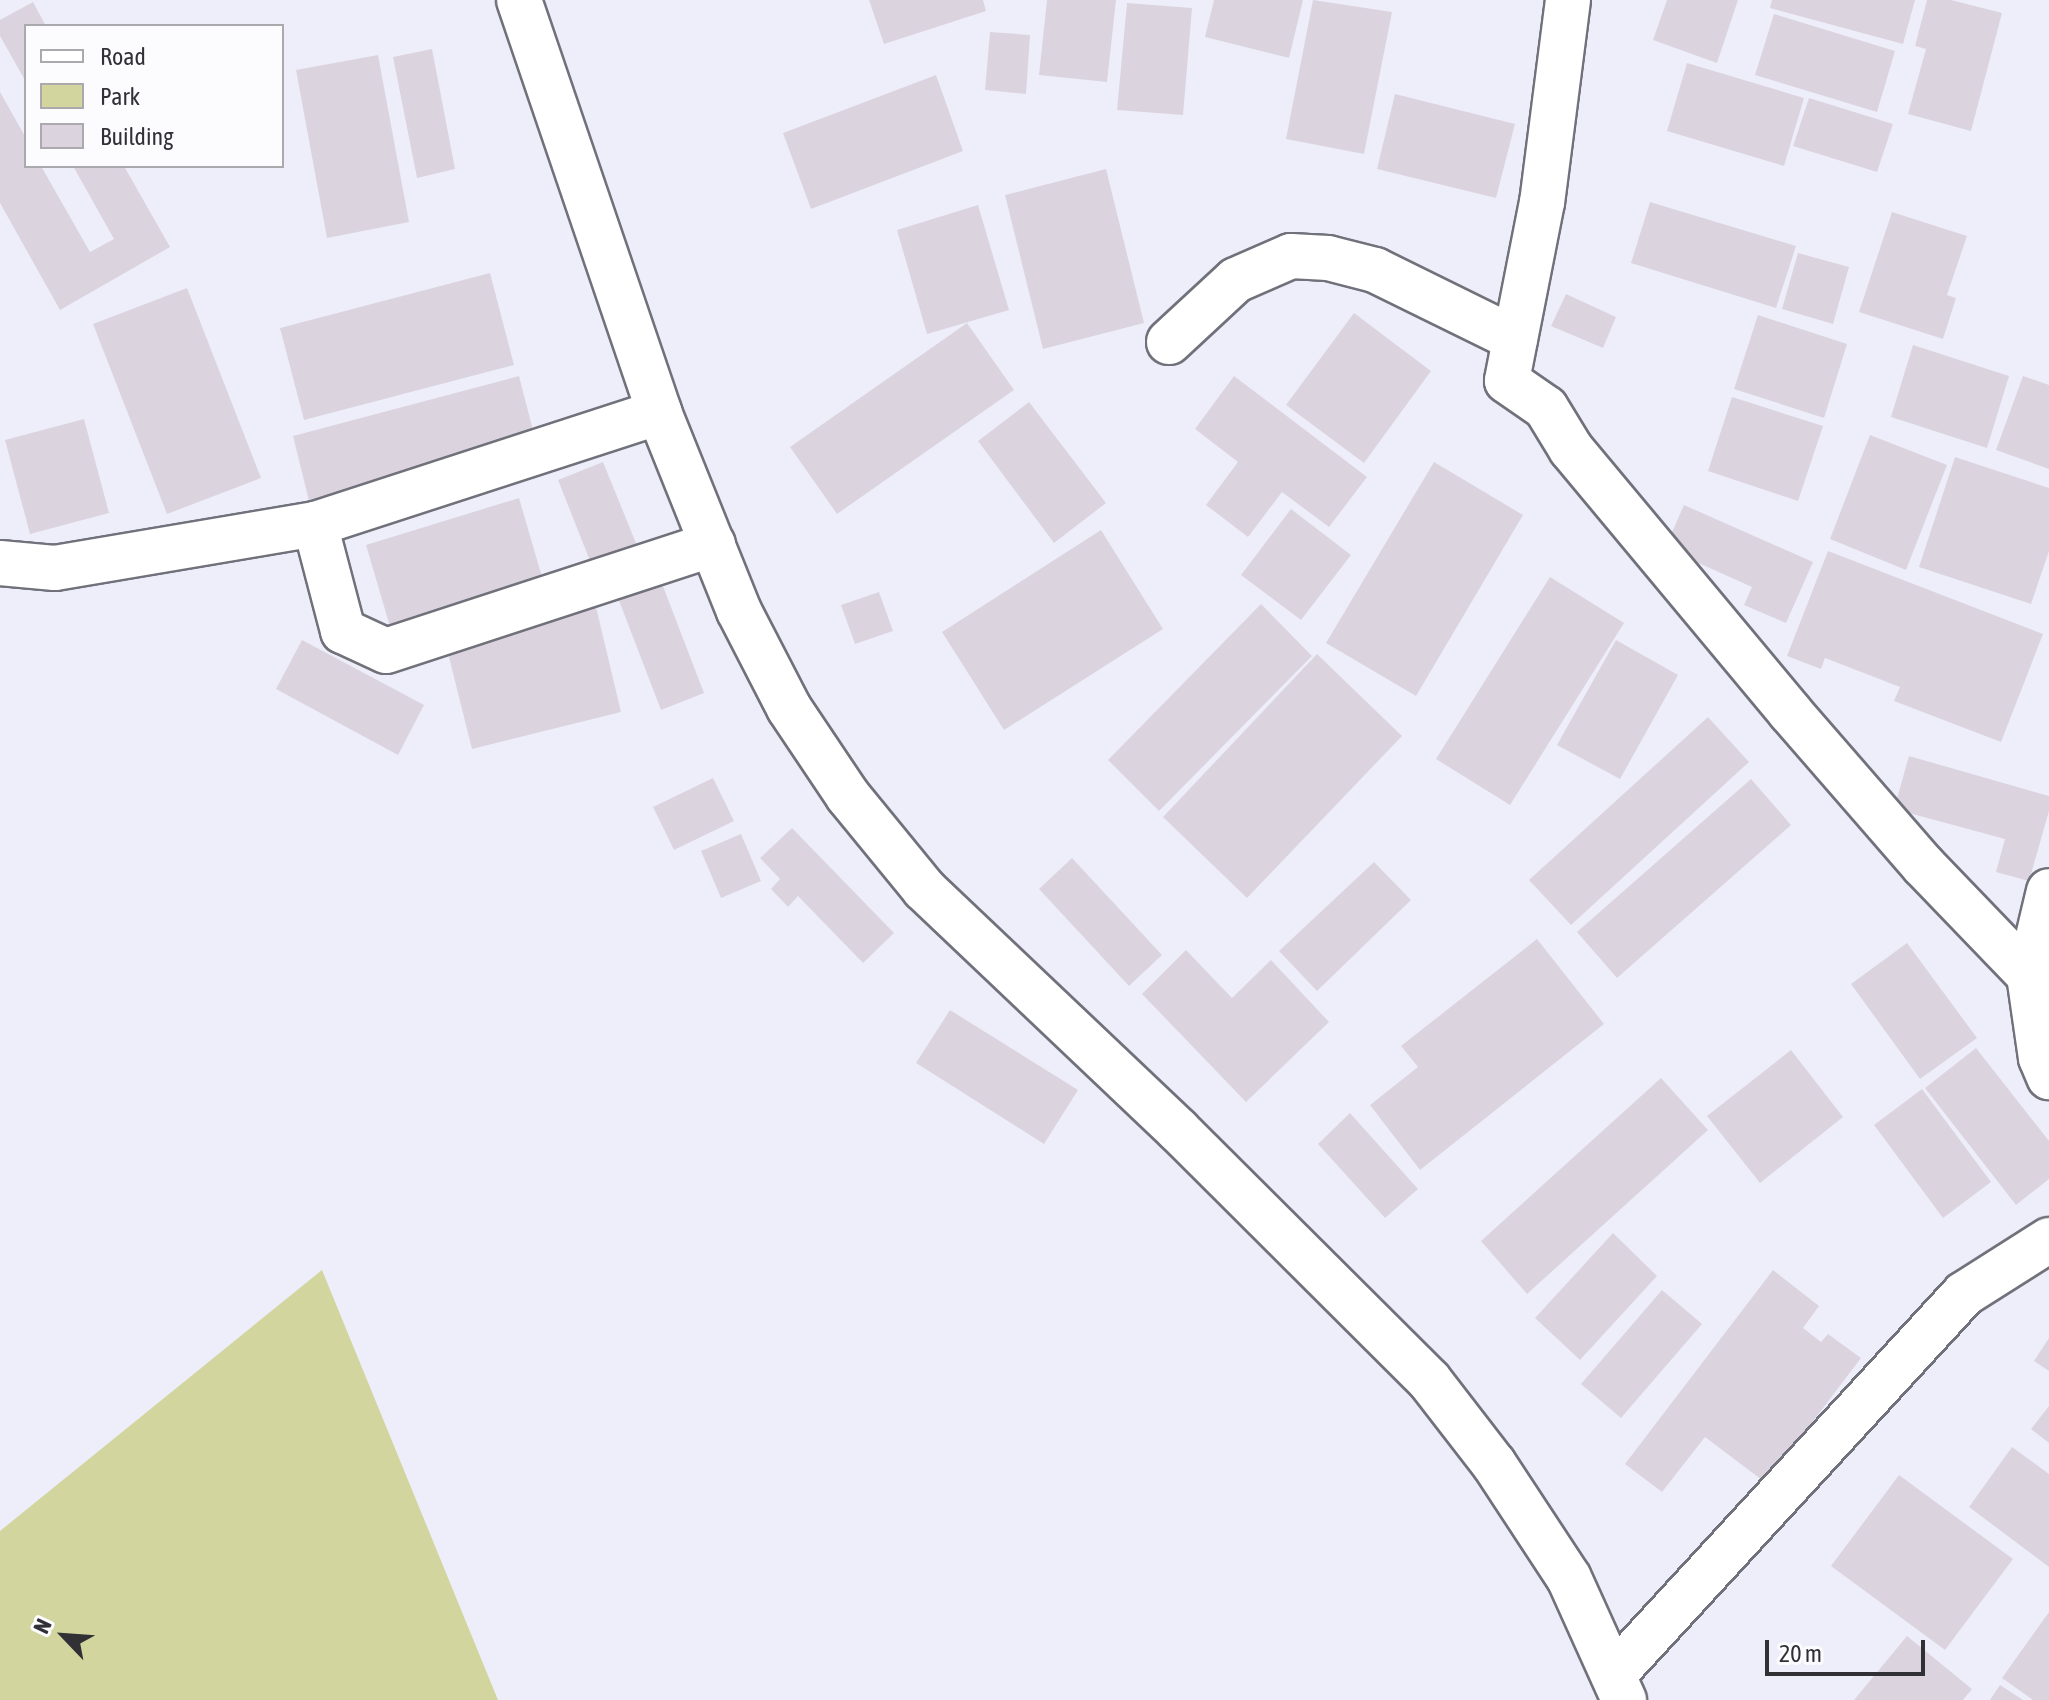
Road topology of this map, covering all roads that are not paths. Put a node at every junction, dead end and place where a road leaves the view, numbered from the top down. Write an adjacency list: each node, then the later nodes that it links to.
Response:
1 (519, 0): 5 (street)
2 (1568, 0): 3 (street)
3 (1515, 339): 4 (street); 10 (street)
4 (1169, 342)
5 (659, 412): 6 (street); 7 (street)
6 (315, 524): 7 (street); 8 (street)
7 (713, 544): 13 (street)
8 (0, 563)
9 (2049, 891): 10 (street)
10 (2029, 975): 11 (street)
11 (2049, 1077)
12 (2049, 1240): 13 (street)
13 (1620, 1686)

